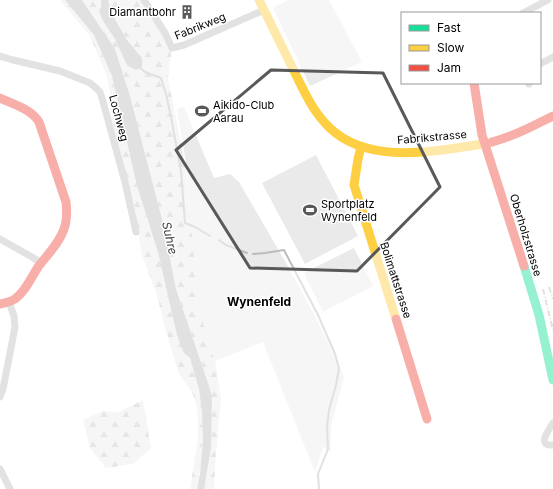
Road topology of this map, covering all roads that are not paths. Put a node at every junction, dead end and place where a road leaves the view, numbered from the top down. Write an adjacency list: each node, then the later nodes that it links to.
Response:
1 (144, 0): 4 (street, Fabrikweg)
2 (258, 0): 4 (street, Fabrikstrasse)
3 (548, 0): 5 (street)
4 (264, 10): 13 (street, Fabrikstrasse)
5 (525, 12)
6 (0, 56): 14 (street, Lochweg)
7 (553, 58): 8 (street)
8 (541, 64)
9 (474, 84): 12 (street, Oberholzstrasse)
10 (0, 98): 16 (street)
11 (553, 116): 12 (street, Fabrikstrasse)
12 (485, 144): 13 (street, Fabrikstrasse); 18 (street, Oberholzstrasse)
13 (361, 147): 20 (street, Bolimattstrasse)
14 (136, 232)
15 (0, 239): 16 (street)
16 (41, 263): 17 (street)
17 (4, 303): 19 (street)
18 (553, 380)
19 (0, 397)
20 (427, 419)
21 (553, 423): 22 (street)
22 (553, 445)
23 (0, 469): 24 (street)
24 (10, 489)

